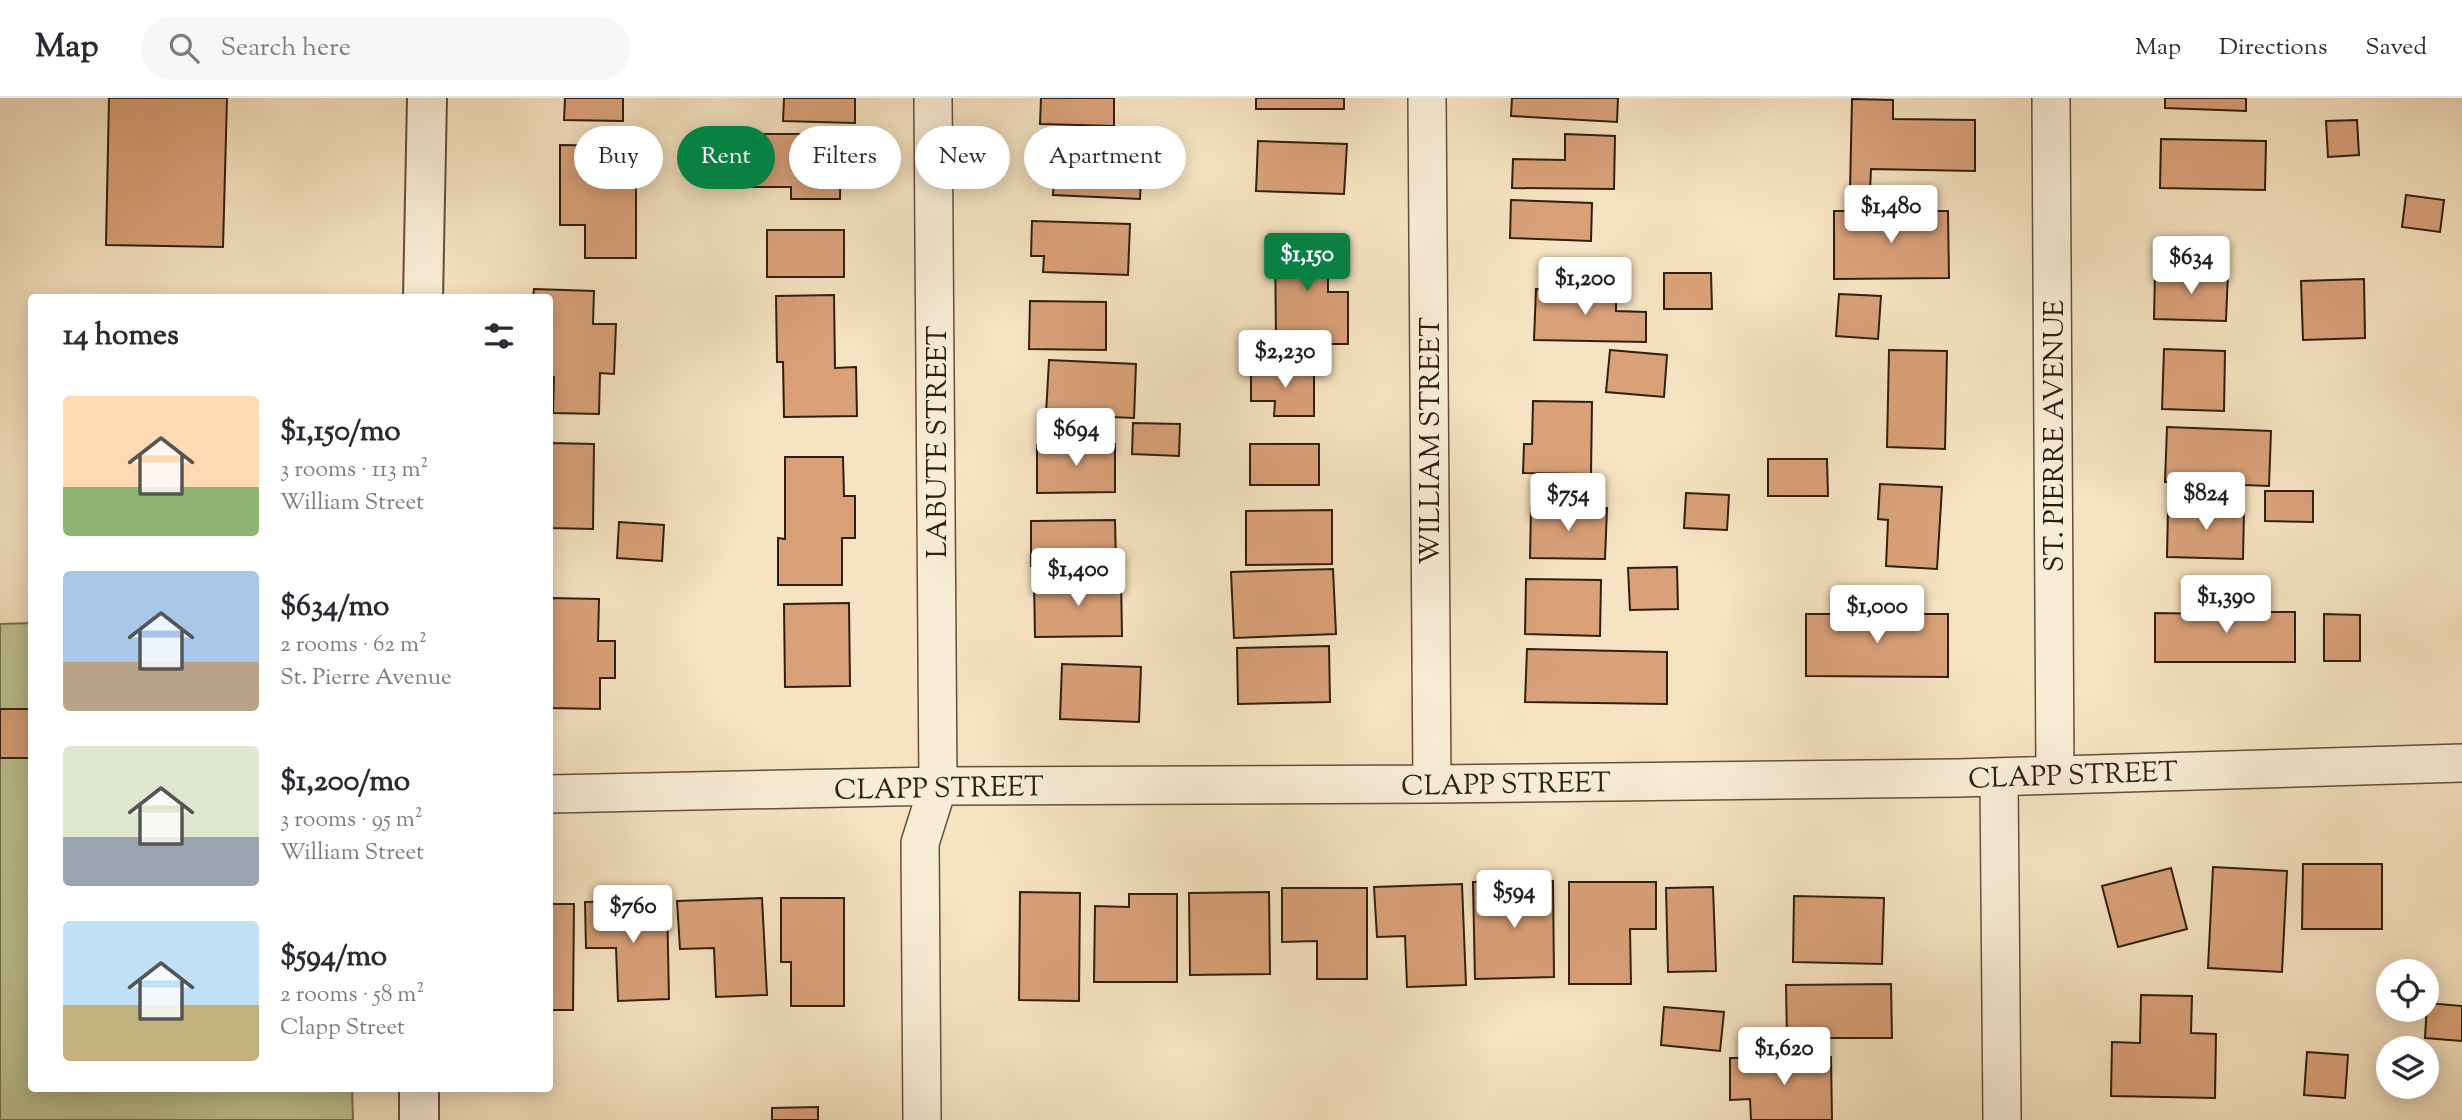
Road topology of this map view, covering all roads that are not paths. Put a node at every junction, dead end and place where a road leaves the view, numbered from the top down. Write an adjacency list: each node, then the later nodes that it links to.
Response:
1 (427, 98): 5 (street)
2 (933, 98): 10 (street, LABUTE STREET)
3 (1427, 98): 9 (street, WILLIAM STREET)
4 (2051, 98): 7 (street, ST. PIERRE AVENUE)
5 (423, 294)
6 (2462, 764): 7 (street, CLAPP STREET)
7 (2055, 774): 8 (street, CLAPP STREET)
8 (1999, 777): 9 (street, CLAPP STREET); 15 (street)
9 (1432, 784): 10 (street, CLAPP STREET)
10 (938, 786): 11 (street, CLAPP STREET); 14 (street, LABUTE STREET)
11 (553, 794)
12 (419, 1092): 13 (street)
13 (419, 1120)
14 (922, 1120)
15 (2002, 1120)

